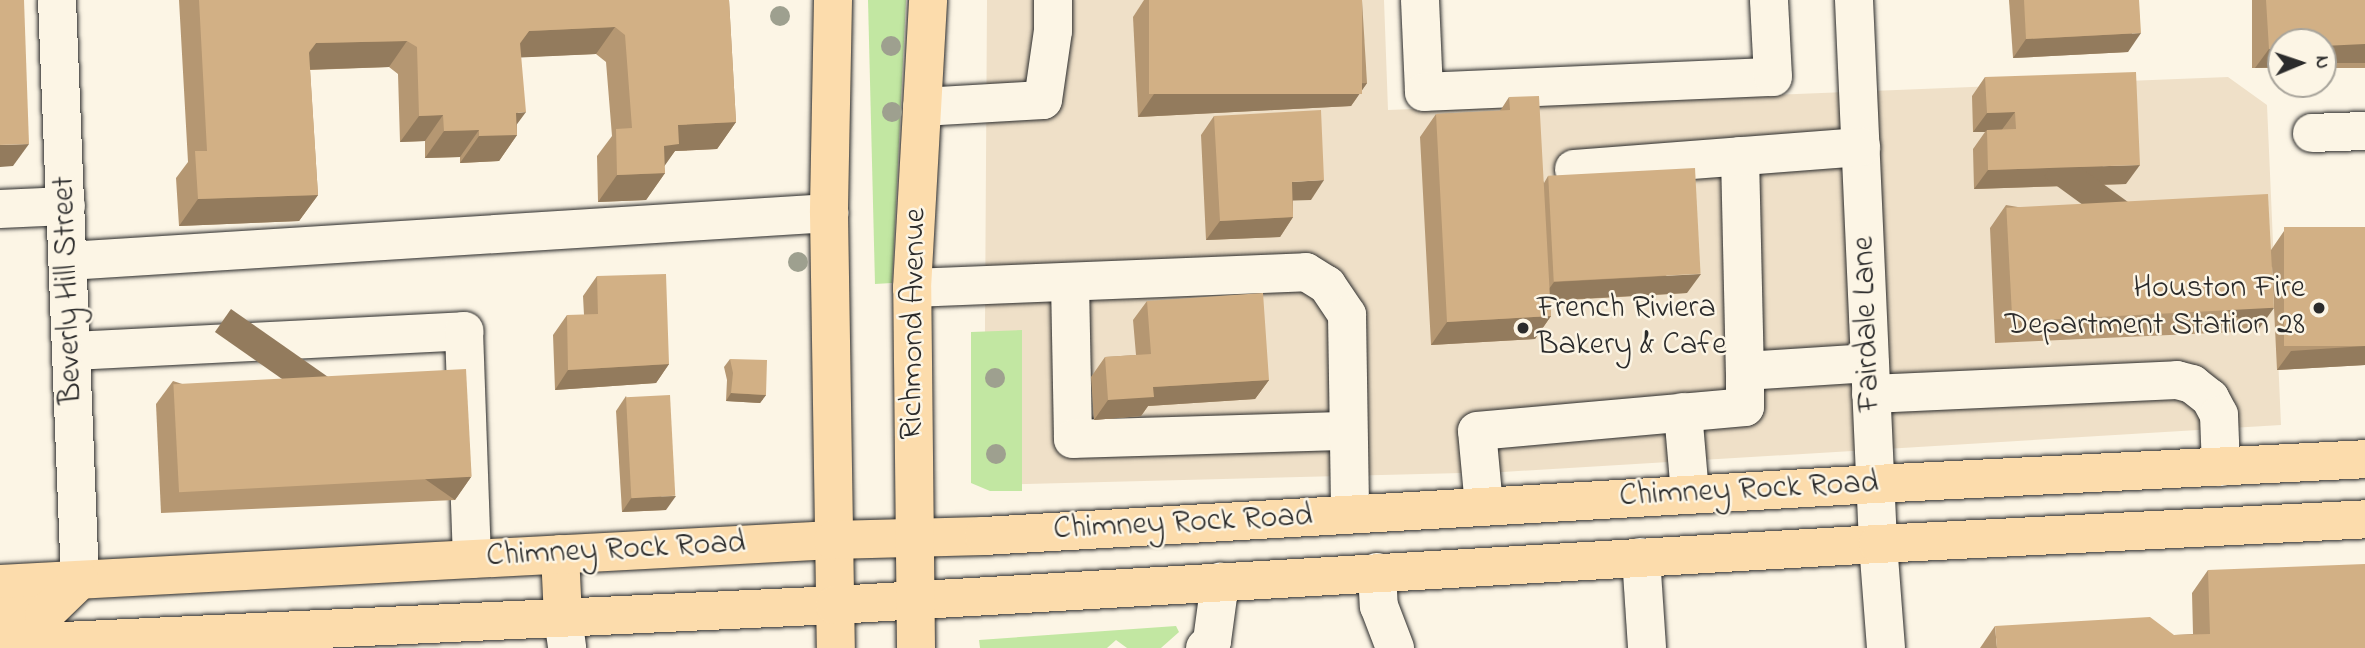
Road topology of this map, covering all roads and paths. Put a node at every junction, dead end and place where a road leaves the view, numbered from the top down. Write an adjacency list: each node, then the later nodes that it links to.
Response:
1 (57, 0): 14 (street, Beverly Hill Street)
2 (833, 0): 16 (main road)
3 (928, 0): 8 (main road, Richmond Avenue)
4 (1053, 0): 8 (street)
5 (1420, 0): 6 (street)
6 (1769, 0)
7 (1854, 0): 11 (street, Fairdale Lane)
8 (922, 107): 19 (main road, Richmond Avenue)
9 (2365, 131): 10 (street)
10 (2312, 133)
11 (1861, 147): 12 (street); 22 (street, Fairdale Lane)
12 (1740, 156): 13 (street); 21 (street)
13 (1574, 169)
14 (66, 206): 15 (street); 17 (street, Beverly Hill Street)
15 (0, 209)
16 (829, 213): 17 (street); 33 (main road)
17 (68, 261): 20 (street, Beverly Hill Street)
18 (1070, 282): 19 (street); 24 (street); 24 (street)
19 (912, 288): 32 (main road, Richmond Avenue)
20 (72, 351): 37 (street); 39 (street, Beverly Hill Street)
21 (1745, 371): 22 (street); 23 (street)
22 (1870, 378): 26 (street); 27 (street, Fairdale Lane)
23 (1683, 412): 28 (street); 29 (street)
24 (1348, 431): 30 (street)
25 (2361, 460): 26 (main road, Chimney Rock Road); 31 (main road)
26 (2221, 467): 27 (main road, Chimney Rock Road)
27 (1875, 484): 28 (main road, Chimney Rock Road); 34 (street, Fairdale Lane)
28 (1690, 494): 29 (main road, Chimney Rock Road)
29 (1484, 506): 30 (main road, Chimney Rock Road)
30 (1350, 514): 32 (main road, Chimney Rock Road)
31 (2362, 520): 34 (main road, Chimney Rock Road)
32 (914, 537): 33 (main road, Chimney Rock Road); 42 (main road, Richmond Avenue)
33 (833, 540): 35 (main road, Chimney Rock Road); 43 (main road)
34 (1878, 544): 36 (main road, Chimney Rock Road); 53 (street, Fairdale Lane)
35 (560, 554): 37 (main road, Chimney Rock Road); 45 (main road)
36 (1641, 557): 38 (main road, Chimney Rock Road); 52 (street)
37 (472, 559): 39 (main road, Chimney Rock Road)
38 (1377, 572): 40 (main road, Chimney Rock Road); 51 (street)
39 (80, 580): 41 (main road, Chimney Rock Road); 44 (main road)
40 (1220, 582): 42 (main road, Chimney Rock Road); 50 (street)
41 (0, 584)
42 (915, 599): 43 (main road, Chimney Rock Road); 49 (main road, Richmond Avenue)
43 (835, 605): 45 (main road, Chimney Rock Road); 48 (main road)
44 (0, 617)
45 (565, 633): 47 (main road, Chimney Rock Road)
46 (0, 644): 47 (main road, Chimney Rock Road)
47 (83, 644)
48 (836, 648)
49 (916, 648)
50 (1205, 648)
51 (1395, 648)
52 (1647, 648)
53 (1886, 648)

